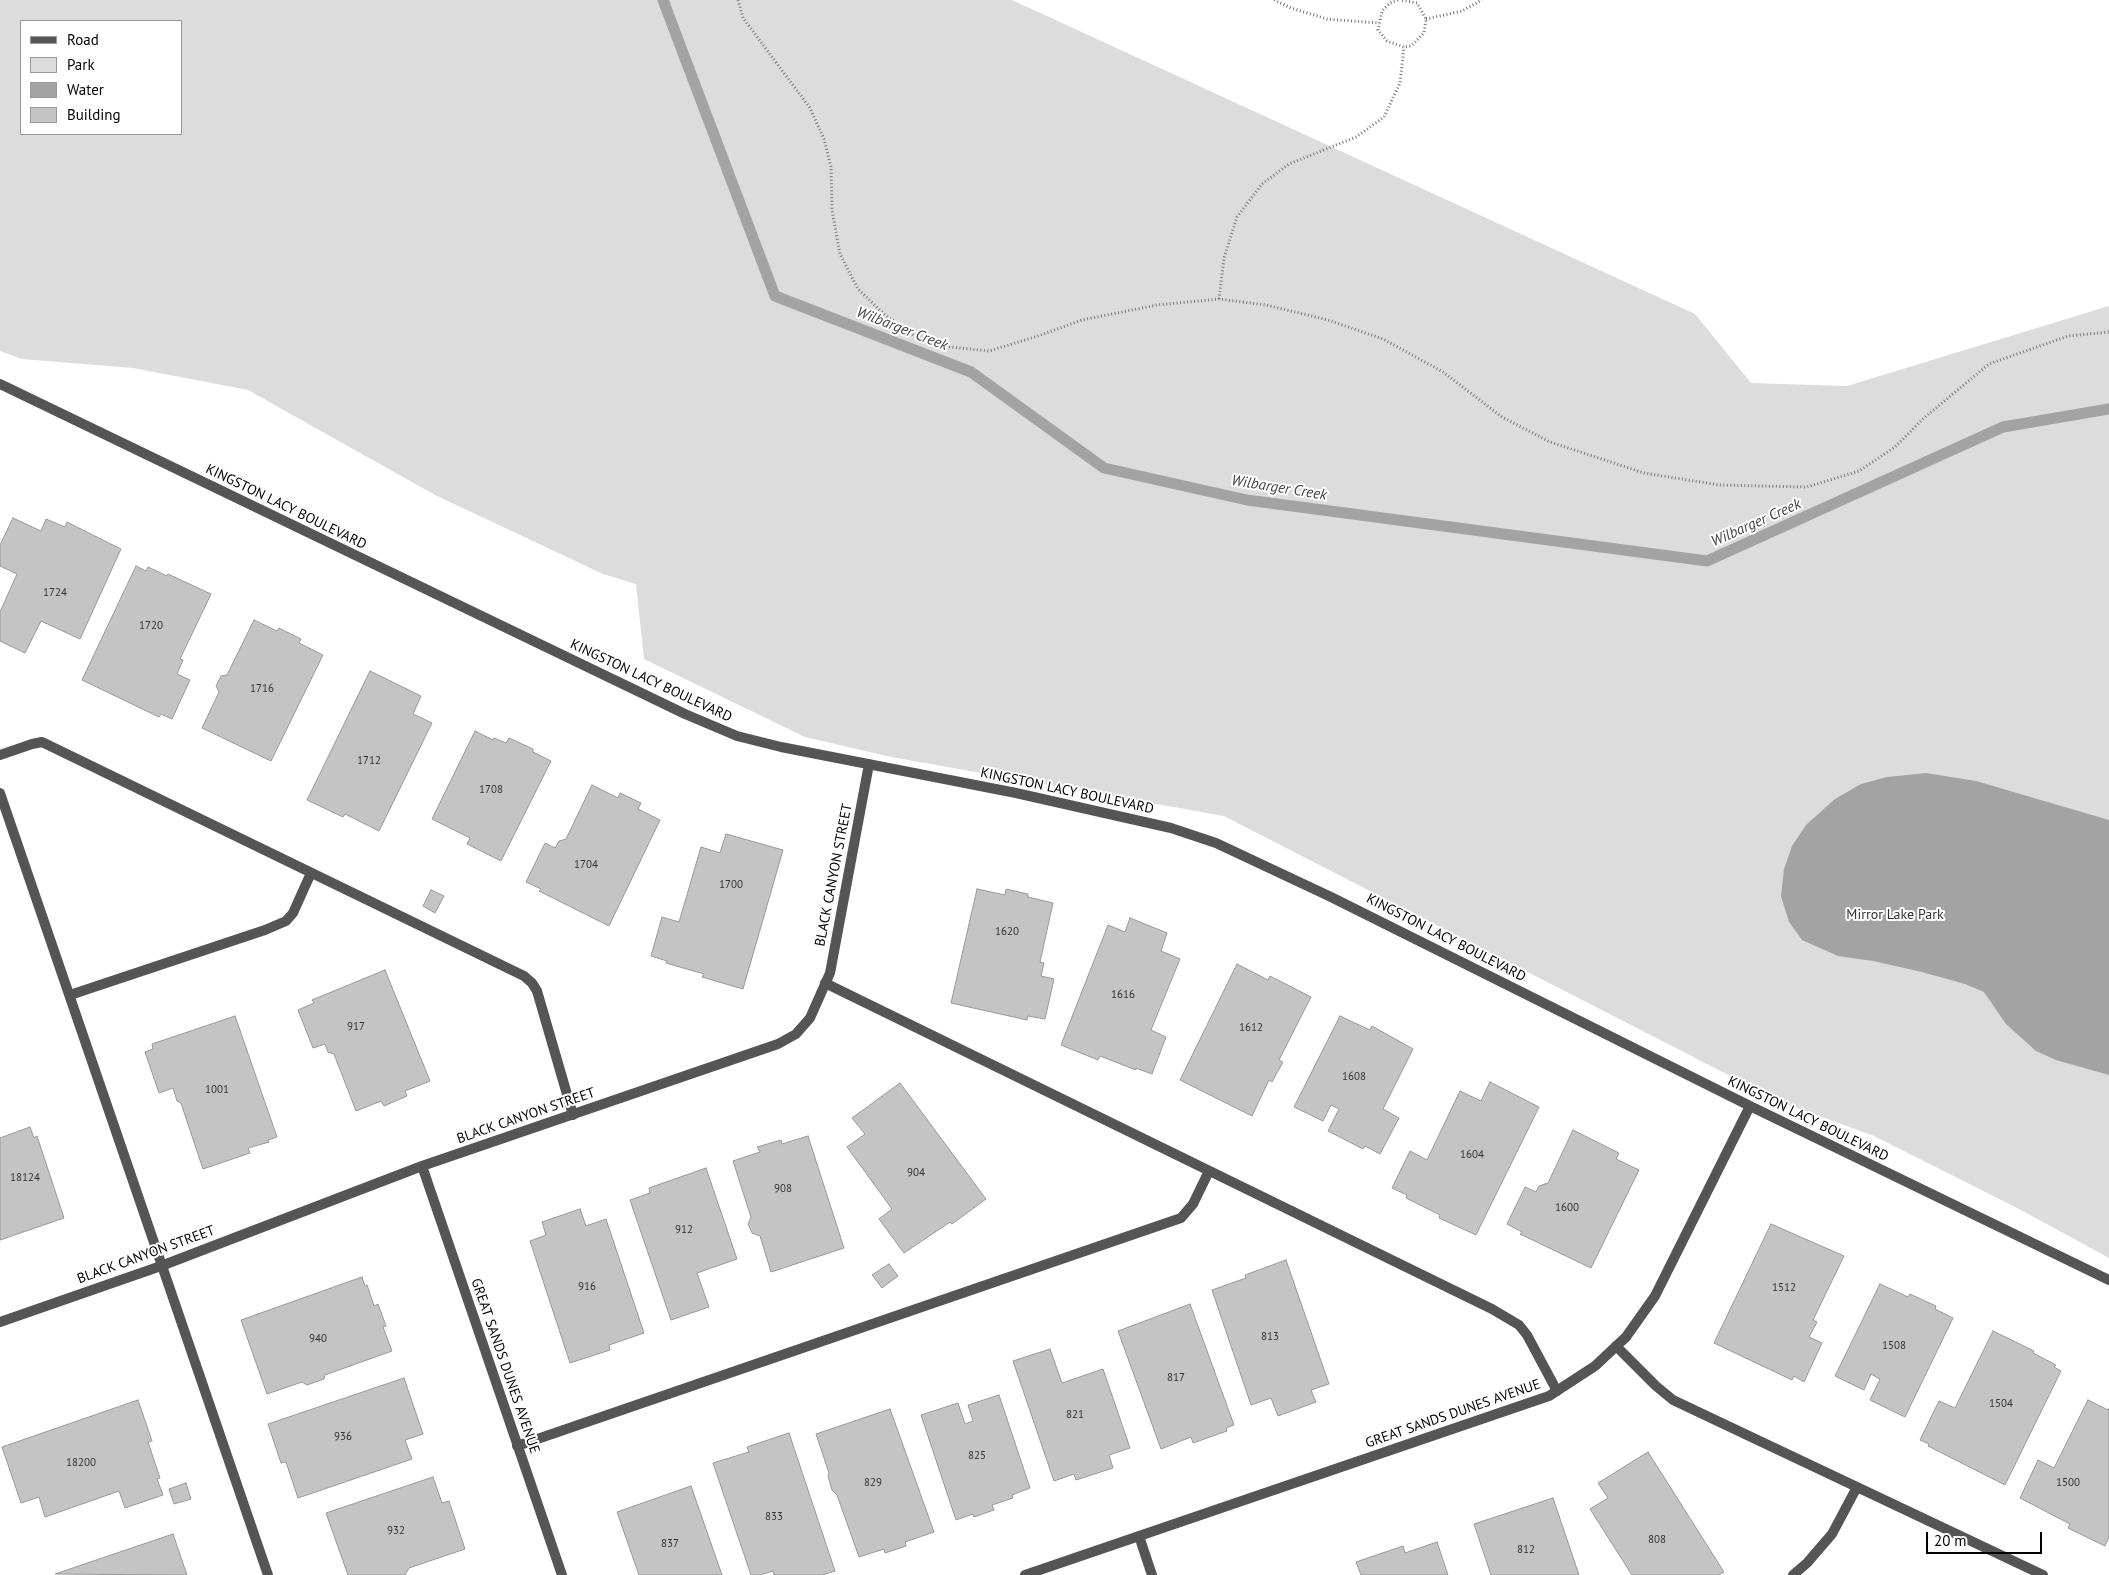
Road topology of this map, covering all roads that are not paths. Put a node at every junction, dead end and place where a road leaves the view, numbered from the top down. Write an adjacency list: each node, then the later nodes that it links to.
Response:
1 (0, 384): 3 (street, KINGSTON LACY BOULEVARD)
2 (0, 755): 5 (street)
3 (869, 764): 6 (street, BLACK CANYON STREET); 8 (street, KINGSTON LACY BOULEVARD)
4 (0, 793): 7 (street)
5 (312, 873): 7 (street); 9 (street)
6 (825, 983): 9 (street, BLACK CANYON STREET); 11 (street)
7 (70, 995): 12 (street)
8 (1750, 1106): 13 (street, KINGSTON LACY BOULEVARD); 15 (street, GREAT SANDS DUNES AVENUE)
9 (573, 1115): 10 (street, BLACK CANYON STREET)
10 (422, 1166): 12 (street, BLACK CANYON STREET); 17 (street, GREAT SANDS DUNES AVENUE)
11 (1210, 1171): 16 (street); 17 (street)
12 (161, 1266): 14 (street, BLACK CANYON STREET); 20 (street)
13 (2109, 1280)
14 (0, 1322)
15 (1616, 1346): 16 (street, GREAT SANDS DUNES AVENUE); 18 (street)
16 (1557, 1391): 19 (street, GREAT SANDS DUNES AVENUE)
17 (517, 1446): 21 (street, GREAT SANDS DUNES AVENUE)
18 (1857, 1487): 24 (street); 25 (street)
19 (1139, 1536): 22 (street, GREAT SANDS DUNES AVENUE); 23 (street)
20 (268, 1575)
21 (562, 1575)
22 (1025, 1575)
23 (1152, 1575)
24 (1793, 1575)
25 (2043, 1575)

